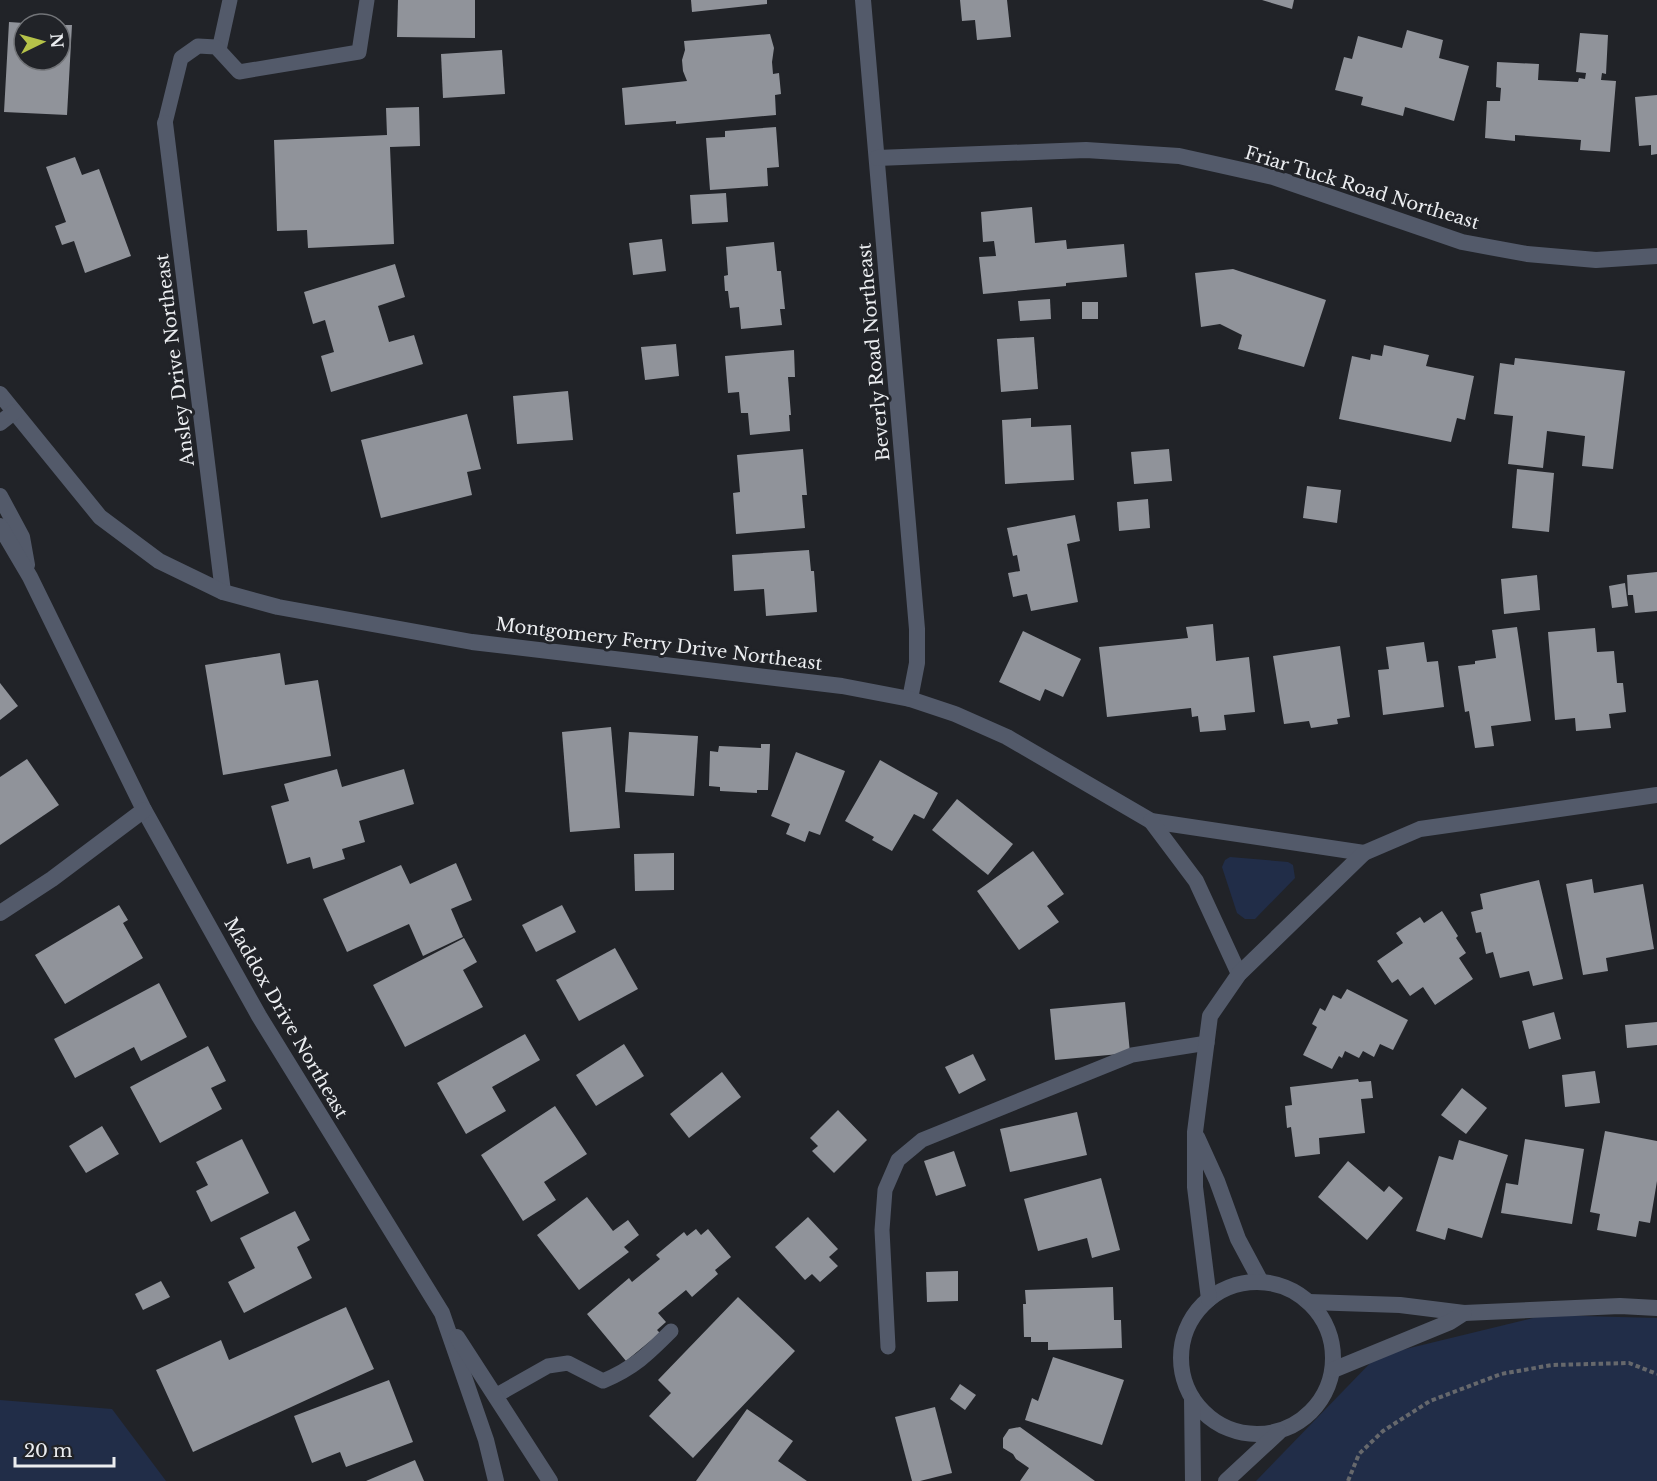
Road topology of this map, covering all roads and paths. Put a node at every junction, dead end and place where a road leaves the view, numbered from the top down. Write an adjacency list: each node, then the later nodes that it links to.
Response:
1 (230, 0): 4 (lane)
2 (367, 0): 4 (lane)
3 (863, 0): 6 (street, Beverly Road Northeast)
4 (219, 50): 5 (lane)
5 (165, 123): 14 (street, Ansley Drive Northeast)
6 (877, 158): 7 (street, Friar Tuck Road Northeast); 15 (street, Beverly Road Northeast)
7 (1657, 256)
8 (0, 394): 9 (street, Montgomery Ferry Drive Northeast)
9 (14, 412): 10 (street); 14 (street, Montgomery Ferry Drive Northeast)
10 (0, 423)
11 (0, 496): 13 (street, Maddox Drive Northeast)
12 (0, 526): 13 (street, Maddox Drive Northeast)
13 (30, 577): 17 (street, Maddox Drive Northeast)
14 (223, 592): 15 (street, Montgomery Ferry Drive Northeast)
15 (910, 699): 18 (street, Montgomery Ferry Drive Northeast)
16 (1657, 795): 19 (street)
17 (144, 810): 20 (street); 28 (street, Maddox Drive Northeast)
18 (1151, 820): 19 (street, Montgomery Ferry Drive Northeast); 21 (street)
19 (1365, 853): 21 (street)
20 (0, 913)
21 (1239, 975): 22 (street)
22 (1207, 1043): 23 (street); 31 (lane)
23 (1195, 1132): 24 (street); 25 (street)
24 (1261, 1282): 25 (street); 26 (street)
25 (1209, 1299): 35 (street)
26 (1309, 1302): 29 (street); 32 (street)
27 (1657, 1308): 29 (street)
28 (442, 1313): 34 (street); 37 (street, Maddox Drive Northeast)
29 (1464, 1313): 32 (street)
30 (671, 1330): 34 (lane)
31 (888, 1347)
32 (1333, 1370): 36 (street)
33 (1657, 1374): 41 (path)
34 (495, 1396): 38 (street)
35 (1192, 1398): 36 (street); 39 (street)
36 (1279, 1432): 40 (street)
37 (496, 1481)
38 (550, 1481)
39 (1194, 1481)
40 (1226, 1481)
41 (1348, 1481)

